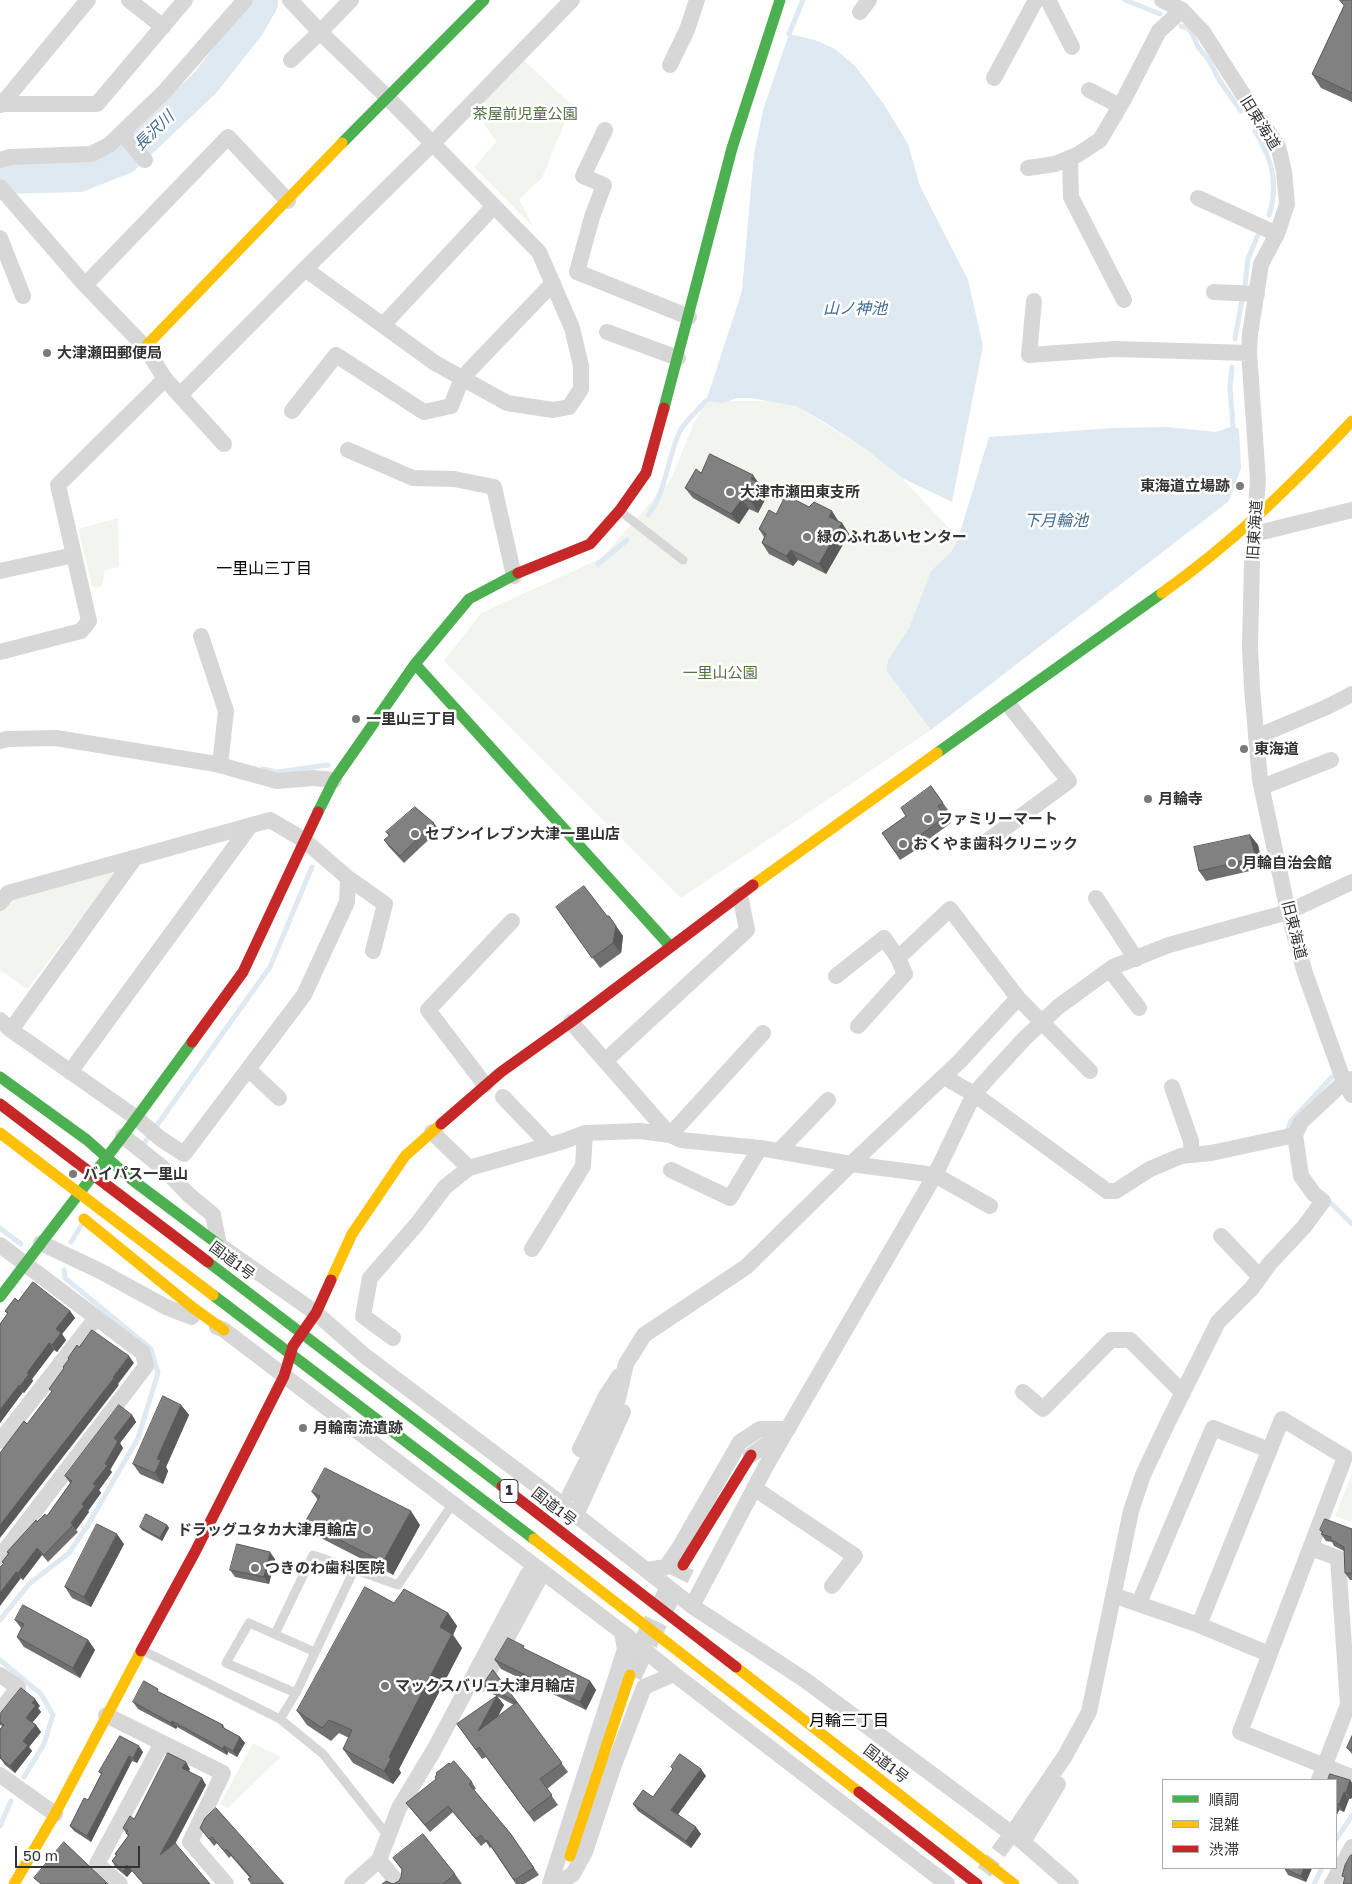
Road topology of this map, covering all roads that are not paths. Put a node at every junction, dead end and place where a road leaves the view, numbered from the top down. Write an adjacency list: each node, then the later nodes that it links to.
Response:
1 (88, 0): 23 (street)
2 (129, 0): 15 (street)
3 (185, 0): 15 (street)
4 (245, 0): 26 (street)
5 (290, 0): 16 (street)
6 (351, 0): 16 (street)
7 (484, 0): 22 (main road)
8 (572, 0): 27 (street)
9 (697, 0): 19 (street)
10 (780, 0): 46 (main road)
11 (1036, 0): 20 (street)
12 (1048, 0): 17 (street)
13 (1162, 0): 14 (street, 旧東海道)
14 (1182, 10): 24 (street); 36 (street, 旧東海道)
15 (163, 27): 23 (street)
16 (320, 32): 18 (street); 22 (street)
17 (1072, 47)
18 (291, 60)
19 (670, 65)
20 (994, 78)
21 (1089, 90): 24 (street)
22 (387, 97): 27 (street); 34 (main road)
23 (0, 105)
24 (1120, 106): 28 (street)
25 (605, 130): 46 (street)
26 (123, 134): 29 (street); 30 (street)
27 (433, 143): 35 (street); 38 (street)
28 (1070, 158): 31 (street); 44 (street)
29 (145, 159)
30 (0, 160)
31 (1028, 168)
32 (1, 189): 40 (street)
33 (1198, 198): 36 (street)
34 (288, 201): 40 (street); 49 (main road)
35 (494, 206): 39 (street); 47 (street)
36 (1276, 234): 42 (street, 旧東海道)
37 (0, 238): 43 (street)
38 (305, 268): 47 (street); 54 (street)
39 (553, 284): 53 (street); 53 (street)
40 (85, 285): 49 (street)
41 (1214, 292): 42 (street)
42 (1257, 294): 50 (street, 旧東海道)
43 (23, 296)
44 (1124, 300)
45 (1034, 301): 50 (street)
46 (689, 317): 51 (main road)
47 (383, 325): 53 (street)
48 (607, 332): 51 (street)
49 (145, 347): 52 (street)
50 (1249, 353): 61 (street, 旧東海道)
51 (678, 358): 59 (main road)
52 (165, 378): 54 (street); 62 (street)
53 (462, 378): 55 (street)
54 (180, 395): 57 (street)
55 (292, 412)
56 (1352, 421): 61 (main road)
57 (224, 444)
58 (348, 450): 65 (street)
59 (620, 510): 63 (lane); 65 (main road)
60 (1352, 510): 61 (street)
61 (1254, 527): 70 (main road); 71 (street, 旧東海道)
62 (74, 555): 64 (street); 67 (street)
63 (683, 560)
64 (0, 571)
65 (514, 576): 68 (main road)
66 (201, 636): 74 (street)
67 (0, 652)
68 (415, 664): 75 (main road); 88 (main road)
69 (1352, 694): 71 (street)
70 (1008, 704): 79 (street); 83 (main road)
71 (1256, 736): 76 (street, 旧東海道)
72 (0, 740): 74 (street)
73 (1331, 760): 76 (street)
74 (220, 765): 75 (street)
75 (334, 780): 78 (main road)
76 (1262, 787): 86 (street, 旧東海道)
77 (250, 826): 78 (street); 80 (street); 104 (street)
78 (304, 840): 81 (street); 115 (main road)
79 (986, 842)
80 (134, 859): 85 (street); 98 (street)
81 (348, 878): 89 (street); 102 (street)
82 (1352, 882): 86 (street)
83 (740, 895): 88 (main road); 101 (street)
84 (1096, 898): 91 (street)
85 (0, 903)
86 (1288, 912): 91 (street); 108 (street, 旧東海道)
87 (512, 921): 107 (street)
88 (670, 946): 96 (main road)
89 (373, 951)
90 (898, 958): 93 (street); 94 (street); 99 (street)
91 (1136, 959): 92 (street)
92 (1110, 970): 95 (street); 97 (street)
93 (836, 976)
94 (1018, 998): 97 (street); 106 (street)
95 (1139, 1008)
96 (571, 1022): 101 (street); 107 (main road)
97 (1042, 1022): 103 (street); 110 (street)
98 (5, 1025): 104 (street)
99 (858, 1026)
100 (763, 1033): 119 (street)
101 (605, 1061): 119 (street)
102 (248, 1069): 112 (street); 115 (street)
103 (1090, 1071)
104 (70, 1072): 115 (street)
105 (0, 1077): 136 (main road)
106 (944, 1077): 110 (street); 127 (street)
107 (485, 1085): 116 (main road)
108 (1349, 1086): 120 (street)
109 (1172, 1087): 125 (street)
110 (974, 1094): 125 (street); 130 (street)
111 (503, 1097): 123 (street)
112 (279, 1098)
113 (828, 1100): 126 (street)
114 (0, 1104): 202 (main road, 国道1号 / 1)
115 (140, 1121): 121 (main road)
116 (432, 1132): 128 (street); 141 (main road)
117 (0, 1133): 201 (main road, 1)
118 (585, 1133): 119 (street); 123 (street); 137 (street)
119 (670, 1135): 124 (street)
120 (1294, 1135): 125 (street); 139 (street)
121 (123, 1136): 134 (main road); 136 (street)
122 (1251, 1136): 125 (street)
123 (549, 1145): 128 (street)
124 (760, 1148): 126 (street); 129 (street)
125 (1191, 1148)
126 (779, 1151): 127 (street)
127 (851, 1164): 130 (street); 145 (street)
128 (469, 1168): 144 (street)
129 (671, 1170)
130 (935, 1175): 132 (street); 149 (street)
131 (57, 1197): 143 (main road)
132 (990, 1206)
133 (1221, 1236): 139 (street)
134 (41, 1243): 138 (main road); 143 (street)
135 (0, 1245): 138 (street)
136 (219, 1245): 141 (street)
137 (532, 1249)
138 (24, 1264): 140 (main road); 142 (street)
139 (1260, 1277): 148 (street)
140 (0, 1297)
141 (316, 1313): 146 (main road); 154 (street)
142 (96, 1318): 150 (street); 158 (street)
143 (224, 1330): 146 (street)
144 (393, 1338)
145 (626, 1364): 154 (street); 156 (street)
146 (284, 1376): 155 (street); 170 (main road)
147 (1022, 1392): 148 (street)
148 (1183, 1393): 164 (street)
149 (788, 1429): 152 (street); 153 (street); 162 (street)
150 (0, 1441)
151 (1270, 1450): 157 (street); 165 (street); 167 (street)
152 (750, 1454): 159 (main road)
153 (754, 1488): 163 (street); 166 (street)
154 (563, 1497): 156 (street)
155 (453, 1503): 160 (street); 161 (lane)
156 (576, 1515): 162 (street)
157 (1311, 1548): 172 (street); 183 (street)
158 (0, 1557)
159 (683, 1565)
160 (532, 1568): 168 (street); 182 (street); 182 (street)
161 (354, 1570): 169 (lane); 171 (lane)
162 (646, 1570): 166 (street)
163 (832, 1586)
164 (1113, 1595): 165 (street); 180 (street)
165 (1139, 1603): 167 (street)
166 (692, 1606): 187 (street)
167 (1199, 1625): 172 (street)
168 (622, 1632): 173 (street); 198 (street)
169 (275, 1634): 171 (lane); 176 (lane)
170 (142, 1650): 178 (main road); 179 (lane)
171 (315, 1652): 176 (lane)
172 (1268, 1654): 183 (street)
173 (674, 1674): 199 (street); 200 (street)
174 (0, 1675): 177 (street)
175 (630, 1675): 191 (main road)
176 (296, 1693): 179 (lane)
177 (0, 1712)
178 (106, 1716): 181 (street); 186 (main road)
179 (280, 1720): 188 (lane)
180 (1072, 1742): 187 (street); 189 (street)
181 (162, 1743): 194 (street); 195 (street)
182 (434, 1750): 188 (street)
183 (1321, 1773): 185 (street)
184 (0, 1775): 186 (street)
185 (1352, 1777)
186 (55, 1814): 193 (main road)
187 (1011, 1827): 189 (street)
188 (388, 1836): 192 (street)
189 (1023, 1842): 203 (street)
190 (1352, 1847): 204 (street)
191 (570, 1856): 198 (street)
192 (380, 1860): 196 (street); 197 (street)
193 (14, 1884)
194 (120, 1884)
195 (226, 1884)
196 (352, 1884)
197 (399, 1884)
198 (551, 1884)
199 (556, 1884)
200 (947, 1884)
201 (976, 1884)
202 (1014, 1884)
203 (1071, 1884)
204 (1332, 1884)

